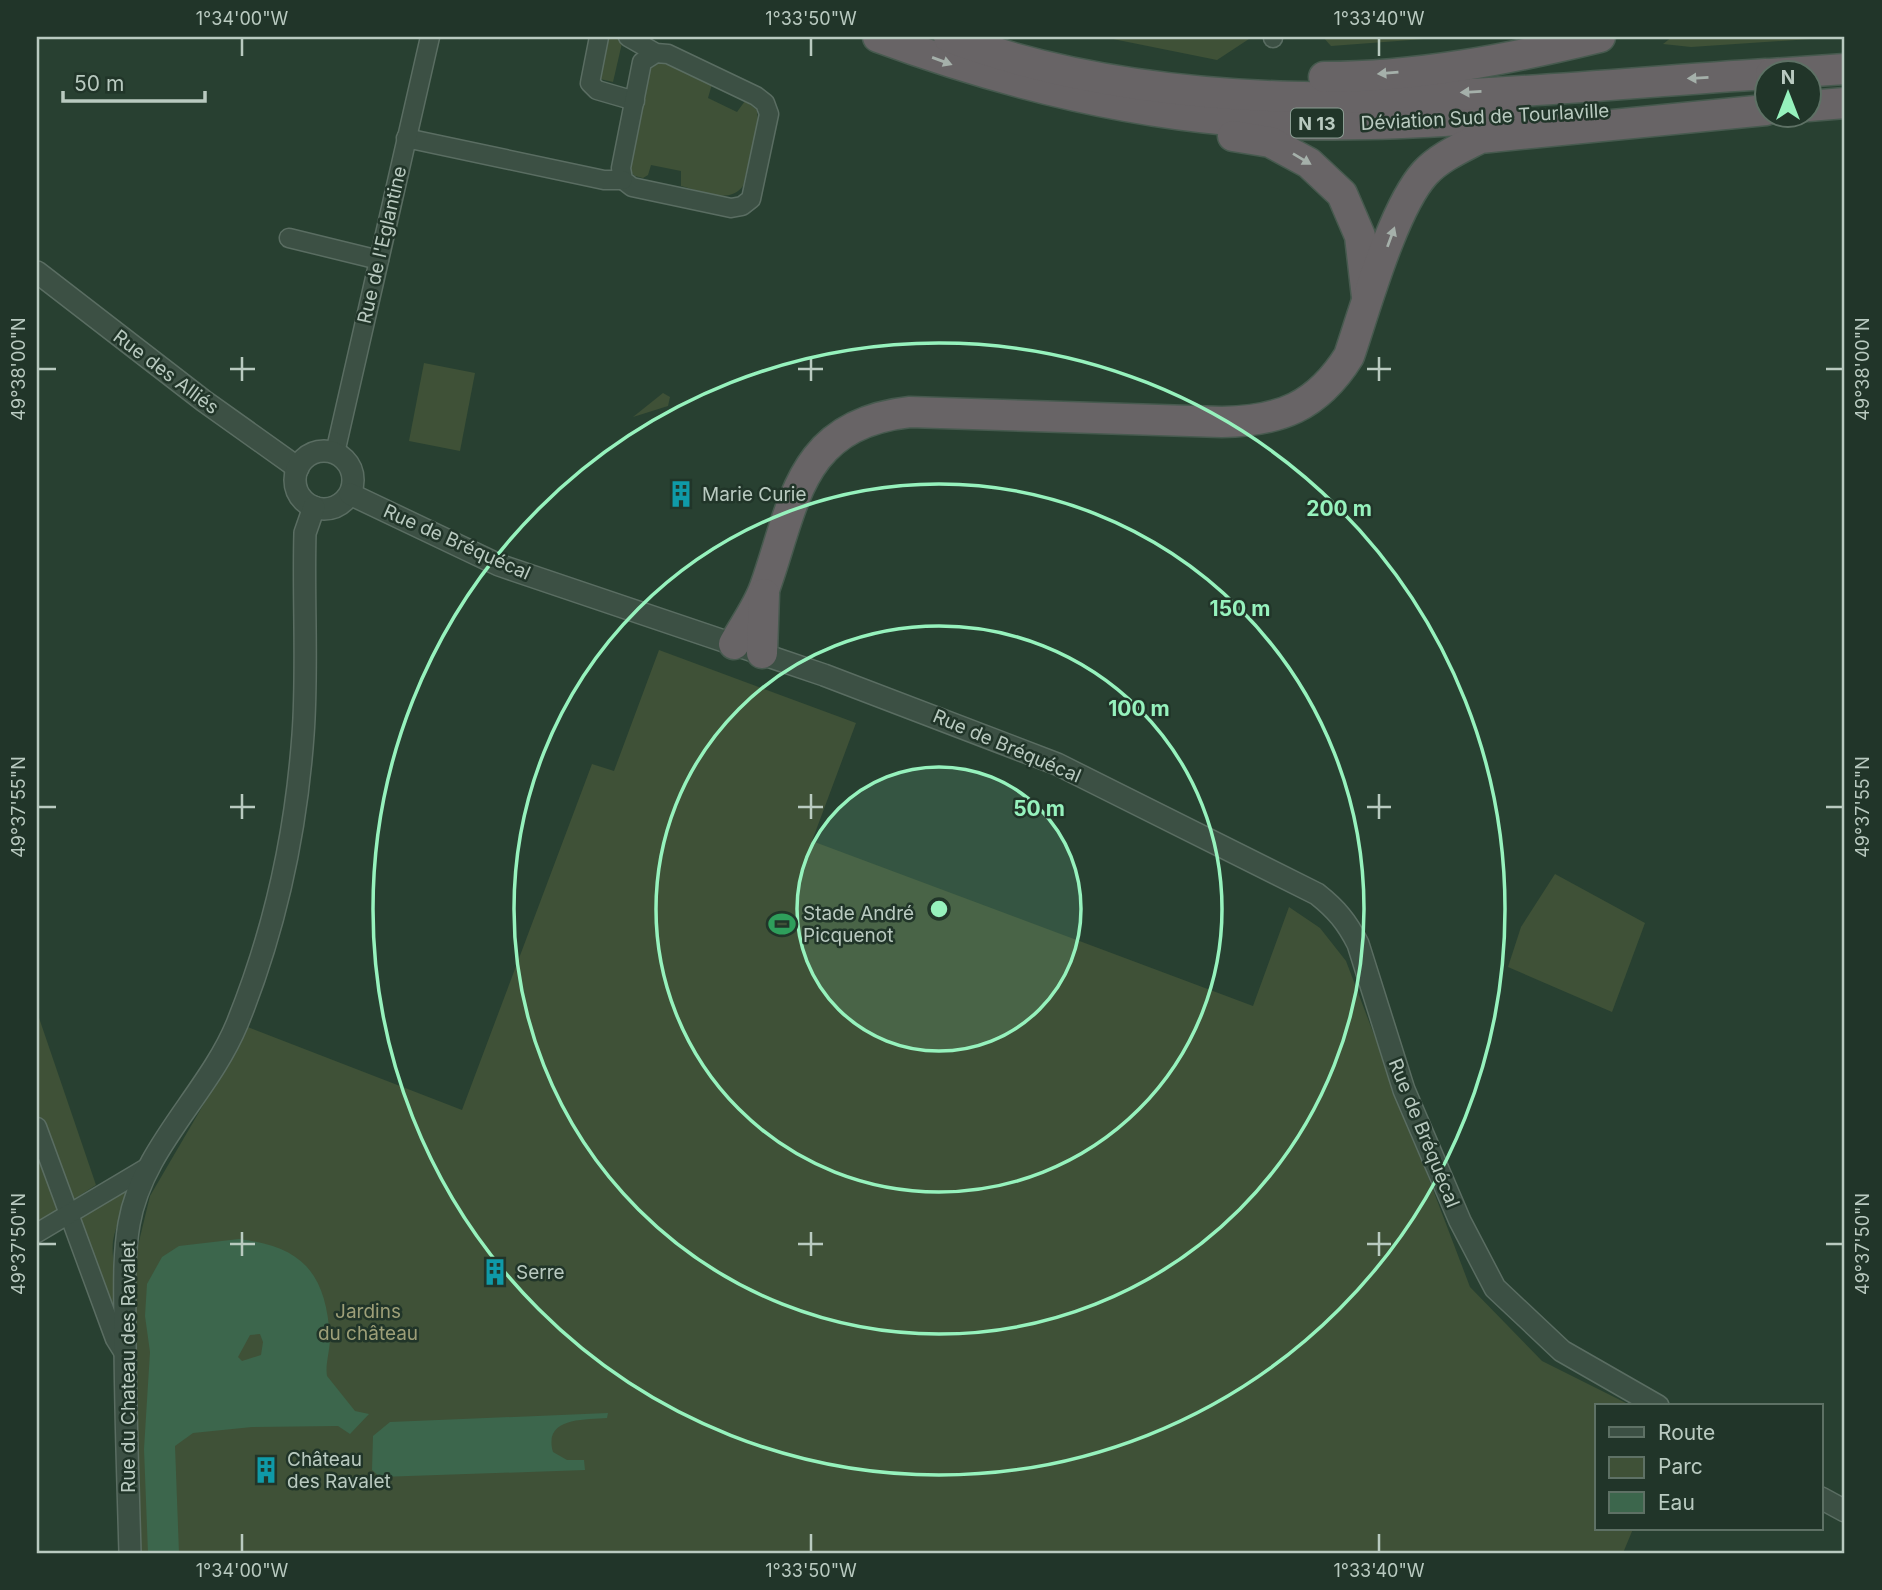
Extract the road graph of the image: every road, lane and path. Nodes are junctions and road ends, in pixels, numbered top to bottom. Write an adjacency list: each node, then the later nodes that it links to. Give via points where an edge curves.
1 (429, 37): 19 (street, Rue de l'Eglantine)
2 (599, 37): 14 (street, via 590,83 597,90)
3 (628, 37): 7 (street)
4 (878, 37): 17 (highway, Déviation Sud de Tourlaville / N 13, one-way to 17, via 980,73)
5 (949, 37): 8 (highway, Déviation Sud de Tourlaville / N 13)
6 (1600, 37): 8 (highway, one-way to 8, via 1518,57 1341,77 1196,75 1077,57)
7 (656, 53): 14 (street, via 642,62); 20 (street, via 668,54 765,103 769,114 751,199 731,208 632,187)
8 (1017, 57): 11 (highway, Déviation Sud de Tourlaville / N 13, one-way to 8, via 1406,96 1289,97 1137,84)
9 (1845, 69): 10 (highway, Déviation Sud de Tourlaville / N 13)
10 (1822, 71)
11 (1752, 75)
12 (1822, 100): 13 (highway)
13 (1845, 100): 16 (highway)
14 (635, 101): 20 (street, via 621,168)
15 (1752, 103): 17 (highway, Déviation Sud de Tourlaville / N 13, via 1335,123 1230,121)
16 (1822, 104)
17 (1118, 106): 24 (highway, one-way to 24, via 1214,133 1270,142 1309,163 1342,194 1360,236)
18 (1752, 111): 24 (highway, one-way to 18, via 1402,209 1424,173 1480,138)
19 (406, 138): 20 (street, via 604,180); 22 (street, Rue de l'Eglantine)
20 (623, 180)
21 (289, 238): 22 (street)
22 (379, 260): 25 (street, Rue de l'Eglantine)
23 (37, 272): 26 (street, Rue des Alliés)
24 (1368, 301): 29 (highway, via 1349,356 1337,375 1310,401 1270,418 1222,422 910,412 867,421 831,445 804,476 793,495)
25 (335, 453): 26 (street, via 309,455); 27 (street, via 352,470)
26 (298, 468): 28 (street, via 296,486)
27 (350, 494): 28 (street, via 338,505); 30 (street, Rue de Bréquécal, via 499,565)
28 (314, 507): 33 (street, Rue du Chateau des Ravalet, via 304,533 303,736 291,841 265,942 236,1026 204,1087)
29 (764, 590): 30 (highway); 31 (highway)
30 (734, 644): 31 (street, Rue de Bréquécal)
31 (762, 653): 37 (street, Rue de Bréquécal, via 1057,764 1317,894 1335,908 1357,944 1395,1067 1460,1221 1495,1288 1562,1351)
32 (37, 1127): 34 (street)
33 (148, 1167): 34 (street); 36 (street, Rue du Chateau des Ravalet, via 129,1222)
34 (68, 1217): 35 (street); 36 (street, via 114,1339)
35 (37, 1233)
36 (125, 1354): 40 (street, Rue du Chateau des Ravalet)
37 (1655, 1404)
38 (1822, 1499): 39 (street)
39 (1845, 1511)
40 (130, 1553)

